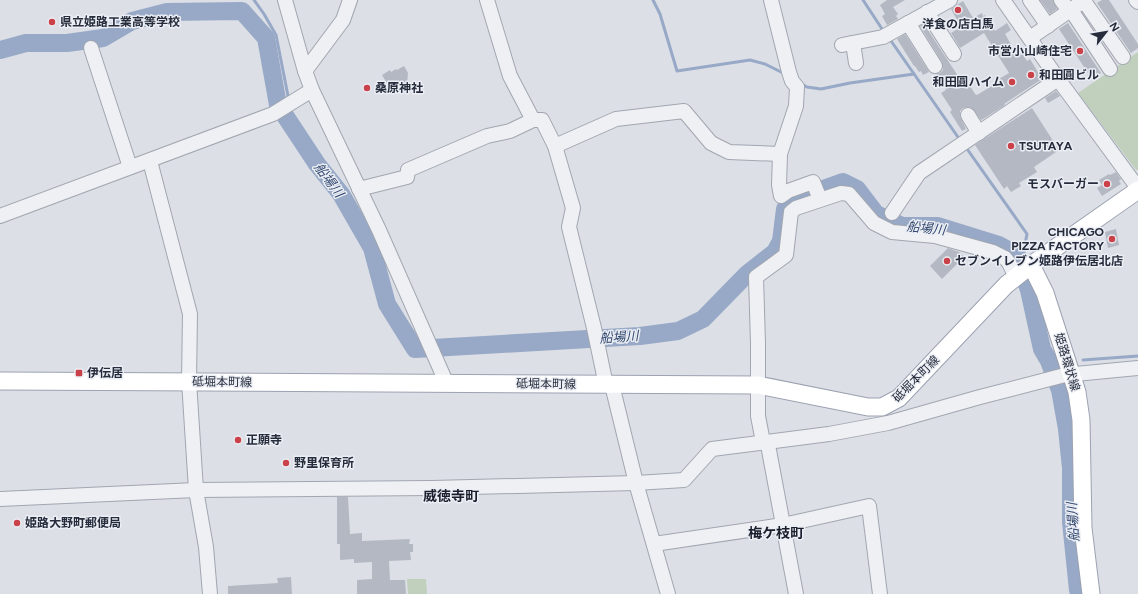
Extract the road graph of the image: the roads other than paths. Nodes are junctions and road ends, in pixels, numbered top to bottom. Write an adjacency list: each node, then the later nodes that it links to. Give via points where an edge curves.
1 (285, 0): 20 (street)
2 (350, 0): 20 (street, via 343,20)
3 (487, 0): 24 (street, via 510,76)
4 (771, 0): 27 (street, via 789,72 792,81 798,87 796,106)
5 (950, 0): 10 (street)
6 (1004, 0): 13 (street)
7 (1030, 0): 12 (street)
8 (1085, 0): 9 (street); 16 (street)
9 (1067, 7): 12 (street); 19 (street)
10 (927, 12): 11 (street); 15 (street)
11 (908, 23): 17 (street, via 887,35 847,44); 18 (street)
12 (1048, 26): 13 (street)
13 (1030, 38): 21 (street)
14 (91, 48): 29 (street)
15 (954, 54)
16 (1123, 58)
17 (856, 63)
18 (936, 66)
19 (1110, 69)
20 (305, 71): 22 (street)
21 (1058, 79): 25 (street); 31 (street)
22 (312, 90): 28 (street, via 273,114); 30 (street)
23 (968, 115): 25 (street)
24 (533, 120): 26 (street, via 542,120); 30 (street, via 510,131 487,136 408,170 407,178)
25 (979, 133): 33 (street, via 919,173)
26 (555, 146): 27 (street, via 616,119 684,111 711,143 729,152); 41 (street, via 573,208 569,227)
27 (780, 154): 32 (street, via 781,196 813,182)
28 (150, 161): 29 (street); 39 (street, via 190,314)
29 (130, 167): 34 (street)
30 (359, 189): 40 (street)
31 (1138, 189): 35 (main road)
32 (820, 199): 35 (street, via 841,193 849,194 874,223 892,232 935,236 993,252); 42 (street, via 791,212 786,256 756,277)
33 (892, 213)
34 (0, 216)
35 (1024, 271): 37 (main road, 姫路環状線, via 1045,293); 43 (main road, 砥堀本町線, via 1006,285 899,398)
36 (1138, 368): 37 (street)
37 (1068, 375): 44 (street); 55 (main road, 姫路環状線, via 1077,392 1081,420 1084,528)
38 (0, 381): 39 (main road, 砥堀本町線)
39 (189, 381): 40 (main road, 砥堀本町線, via 411,384); 47 (street)
40 (446, 382): 41 (main road, 砥堀本町線)
41 (609, 385): 42 (main road, 砥堀本町線); 46 (street)
42 (758, 385): 43 (main road, 砥堀本町線, via 868,407); 45 (street, via 758,416)
43 (887, 406): 44 (street)
44 (888, 423): 45 (street, via 829,434)
45 (763, 442): 46 (street, via 712,449 684,480); 49 (street, via 768,445)
46 (636, 483): 47 (street); 50 (street)
47 (196, 490): 48 (street); 51 (street, via 206,547)
48 (0, 499)
49 (783, 525): 50 (street); 53 (street); 54 (street, via 869,506)
50 (654, 544): 52 (street)
51 (210, 594)
52 (668, 594)
53 (796, 594)
54 (880, 594)
55 (1091, 594)

